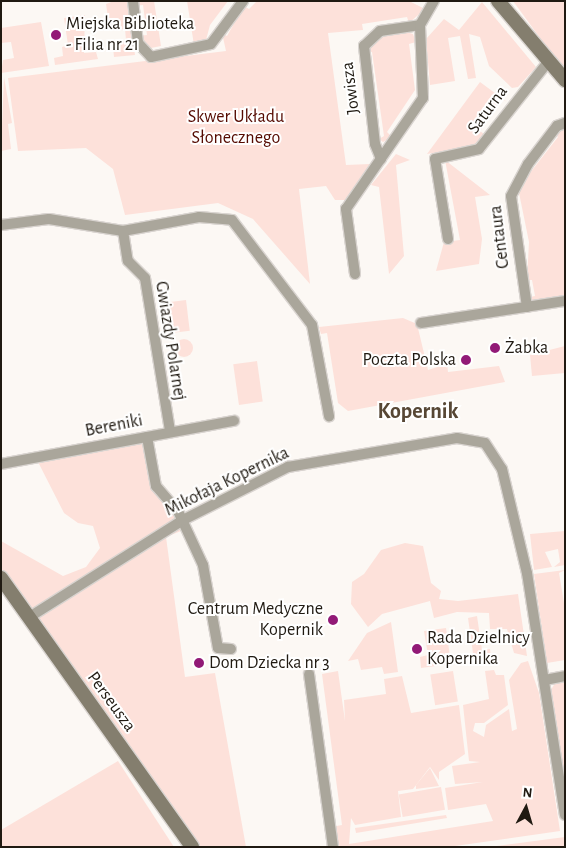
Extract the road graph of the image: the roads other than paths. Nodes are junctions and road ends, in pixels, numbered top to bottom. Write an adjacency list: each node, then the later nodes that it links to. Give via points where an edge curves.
1 (133, 1): 2 (street, via 138,43 151,57 211,44)
2 (243, 1)
3 (434, 1): 5 (street)
4 (498, 1): 6 (street)
5 (420, 25): 9 (street, via 423,98); 9 (street, Jowisza, via 380,30 364,46 375,144)
6 (548, 62): 7 (street); 12 (street, Saturna, via 479,149 436,160)
7 (565, 80)
8 (565, 123): 15 (street, Centaura, via 557,126 528,164 511,196)
9 (381, 159): 13 (street, via 346,210)
10 (1, 225): 11 (street, via 49,219)
11 (123, 231): 17 (street, via 217,216 238,225 312,326); 19 (street, Gwiazdy Polarnej, via 128,261 145,278 159,382)
12 (448, 239)
13 (355, 274)
14 (565, 301): 15 (street)
15 (527, 307): 16 (street)
16 (421, 323)
17 (329, 416)
18 (234, 421): 19 (street, Bereniki)
19 (170, 431): 20 (street, Bereniki)
20 (147, 437): 21 (street, Bereniki); 22 (street, via 156,486)
21 (1, 464)
22 (183, 520): 24 (street, Mikołaja Kopernika); 25 (street, via 203,565 218,648); 28 (street, Mikołaja Kopernika, via 288,466 457,438 485,443 502,469 527,573)
23 (1, 578): 24 (street, Perseusza)
24 (28, 618): 30 (street, Perseusza)
25 (231, 649)
26 (309, 674): 31 (street)
27 (565, 676): 28 (street)
28 (545, 680): 29 (street, Mikołaja Kopernika)
29 (565, 815)
30 (192, 847)
31 (333, 847)

